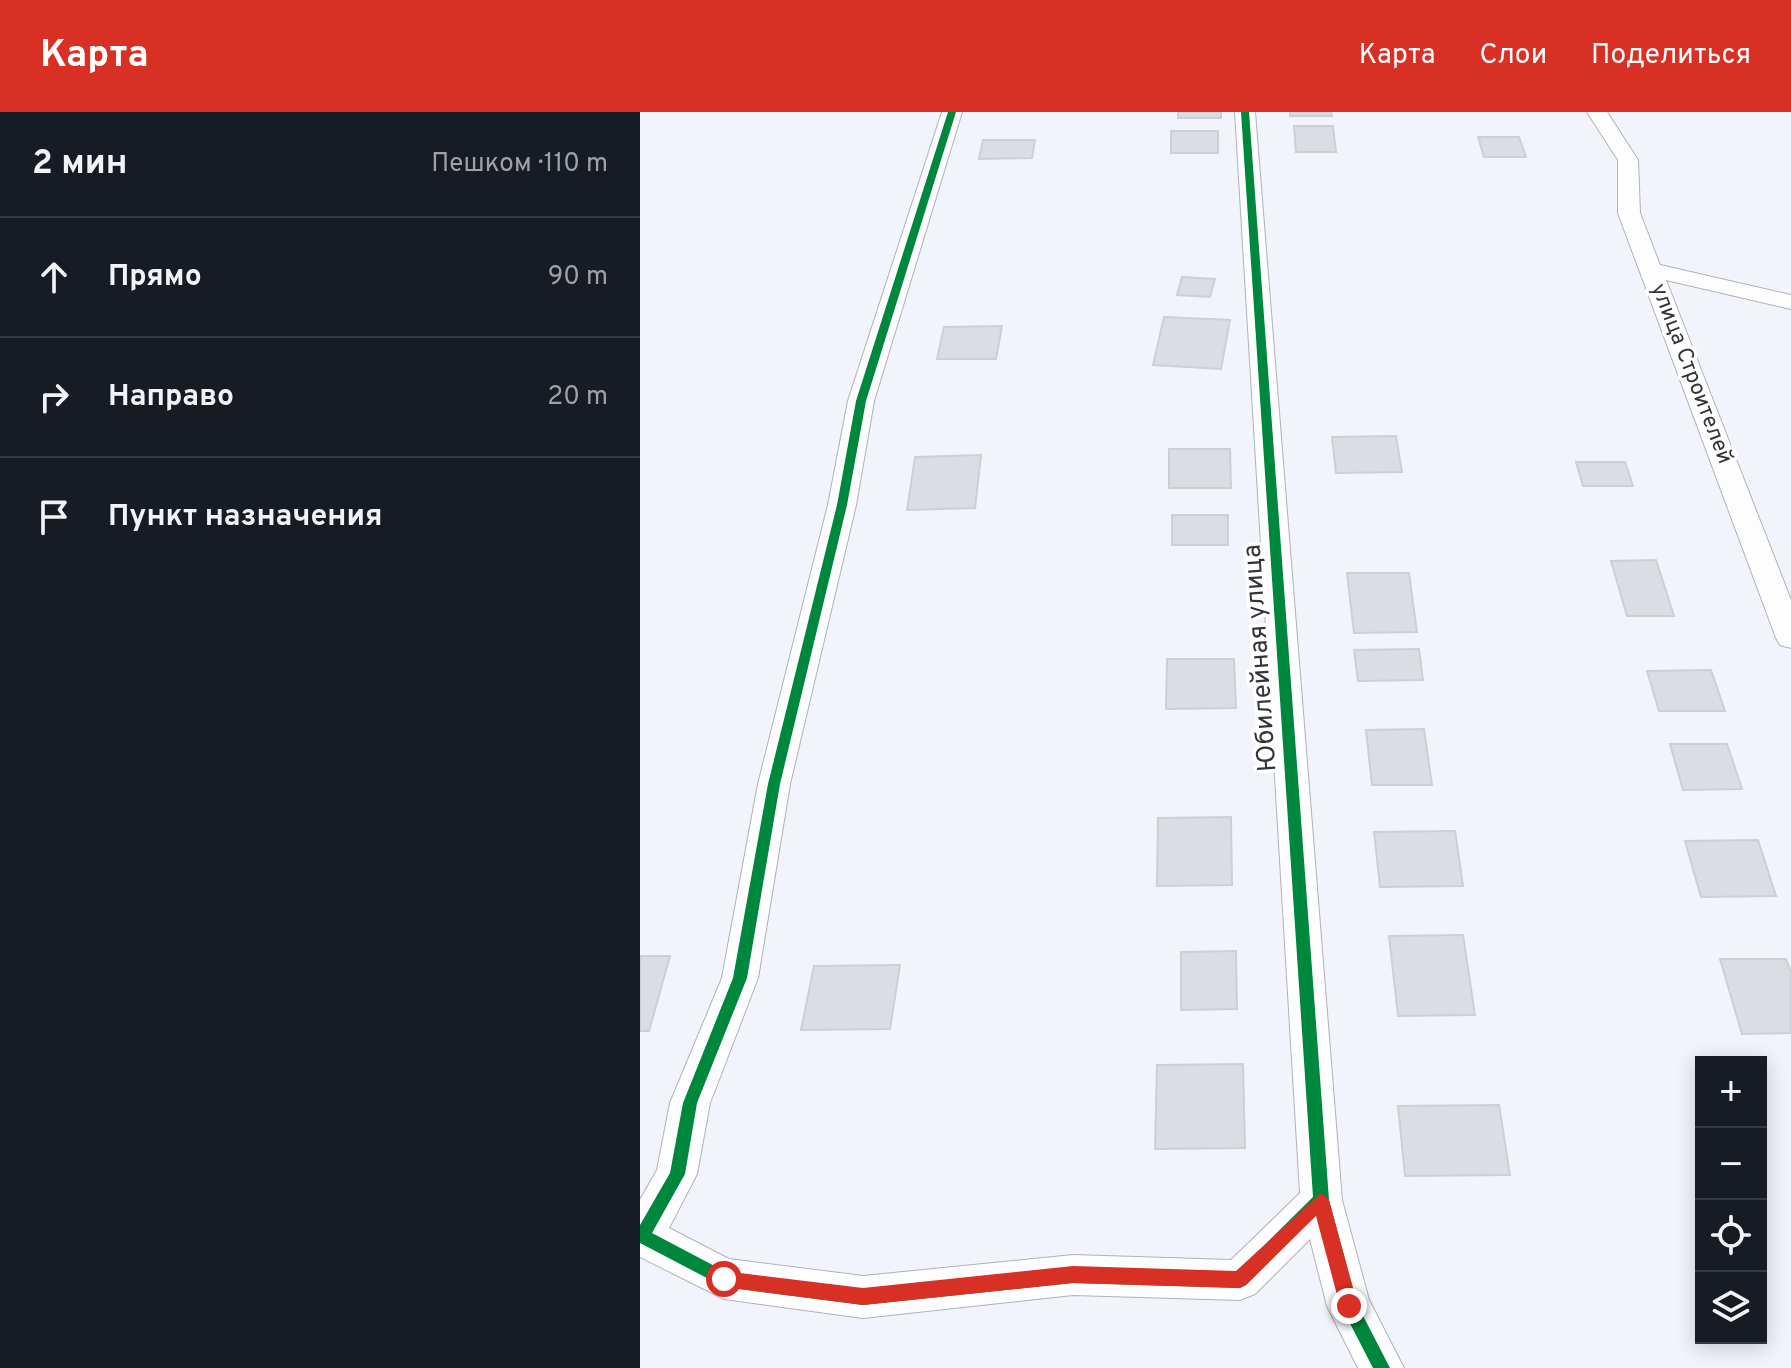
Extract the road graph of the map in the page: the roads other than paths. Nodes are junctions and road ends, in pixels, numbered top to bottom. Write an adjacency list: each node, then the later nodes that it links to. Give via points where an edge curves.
1 (952, 112): 7 (street, via 861,401 842,505 774,784 740,978 690,1103 677,1174 642,1236 724,1279 863,1297 1073,1275 1240,1280)
2 (1245, 112): 7 (street, Юбилейная улица)
3 (1597, 112): 4 (street, улица Строителей, via 1628,160 1629,213)
4 (1651, 270): 5 (street); 6 (street, улица Строителей)
5 (1791, 302)
6 (1791, 638)
7 (1321, 1200): 8 (street, Юбилейная улица, via 1349,1306)
8 (1382, 1368)

